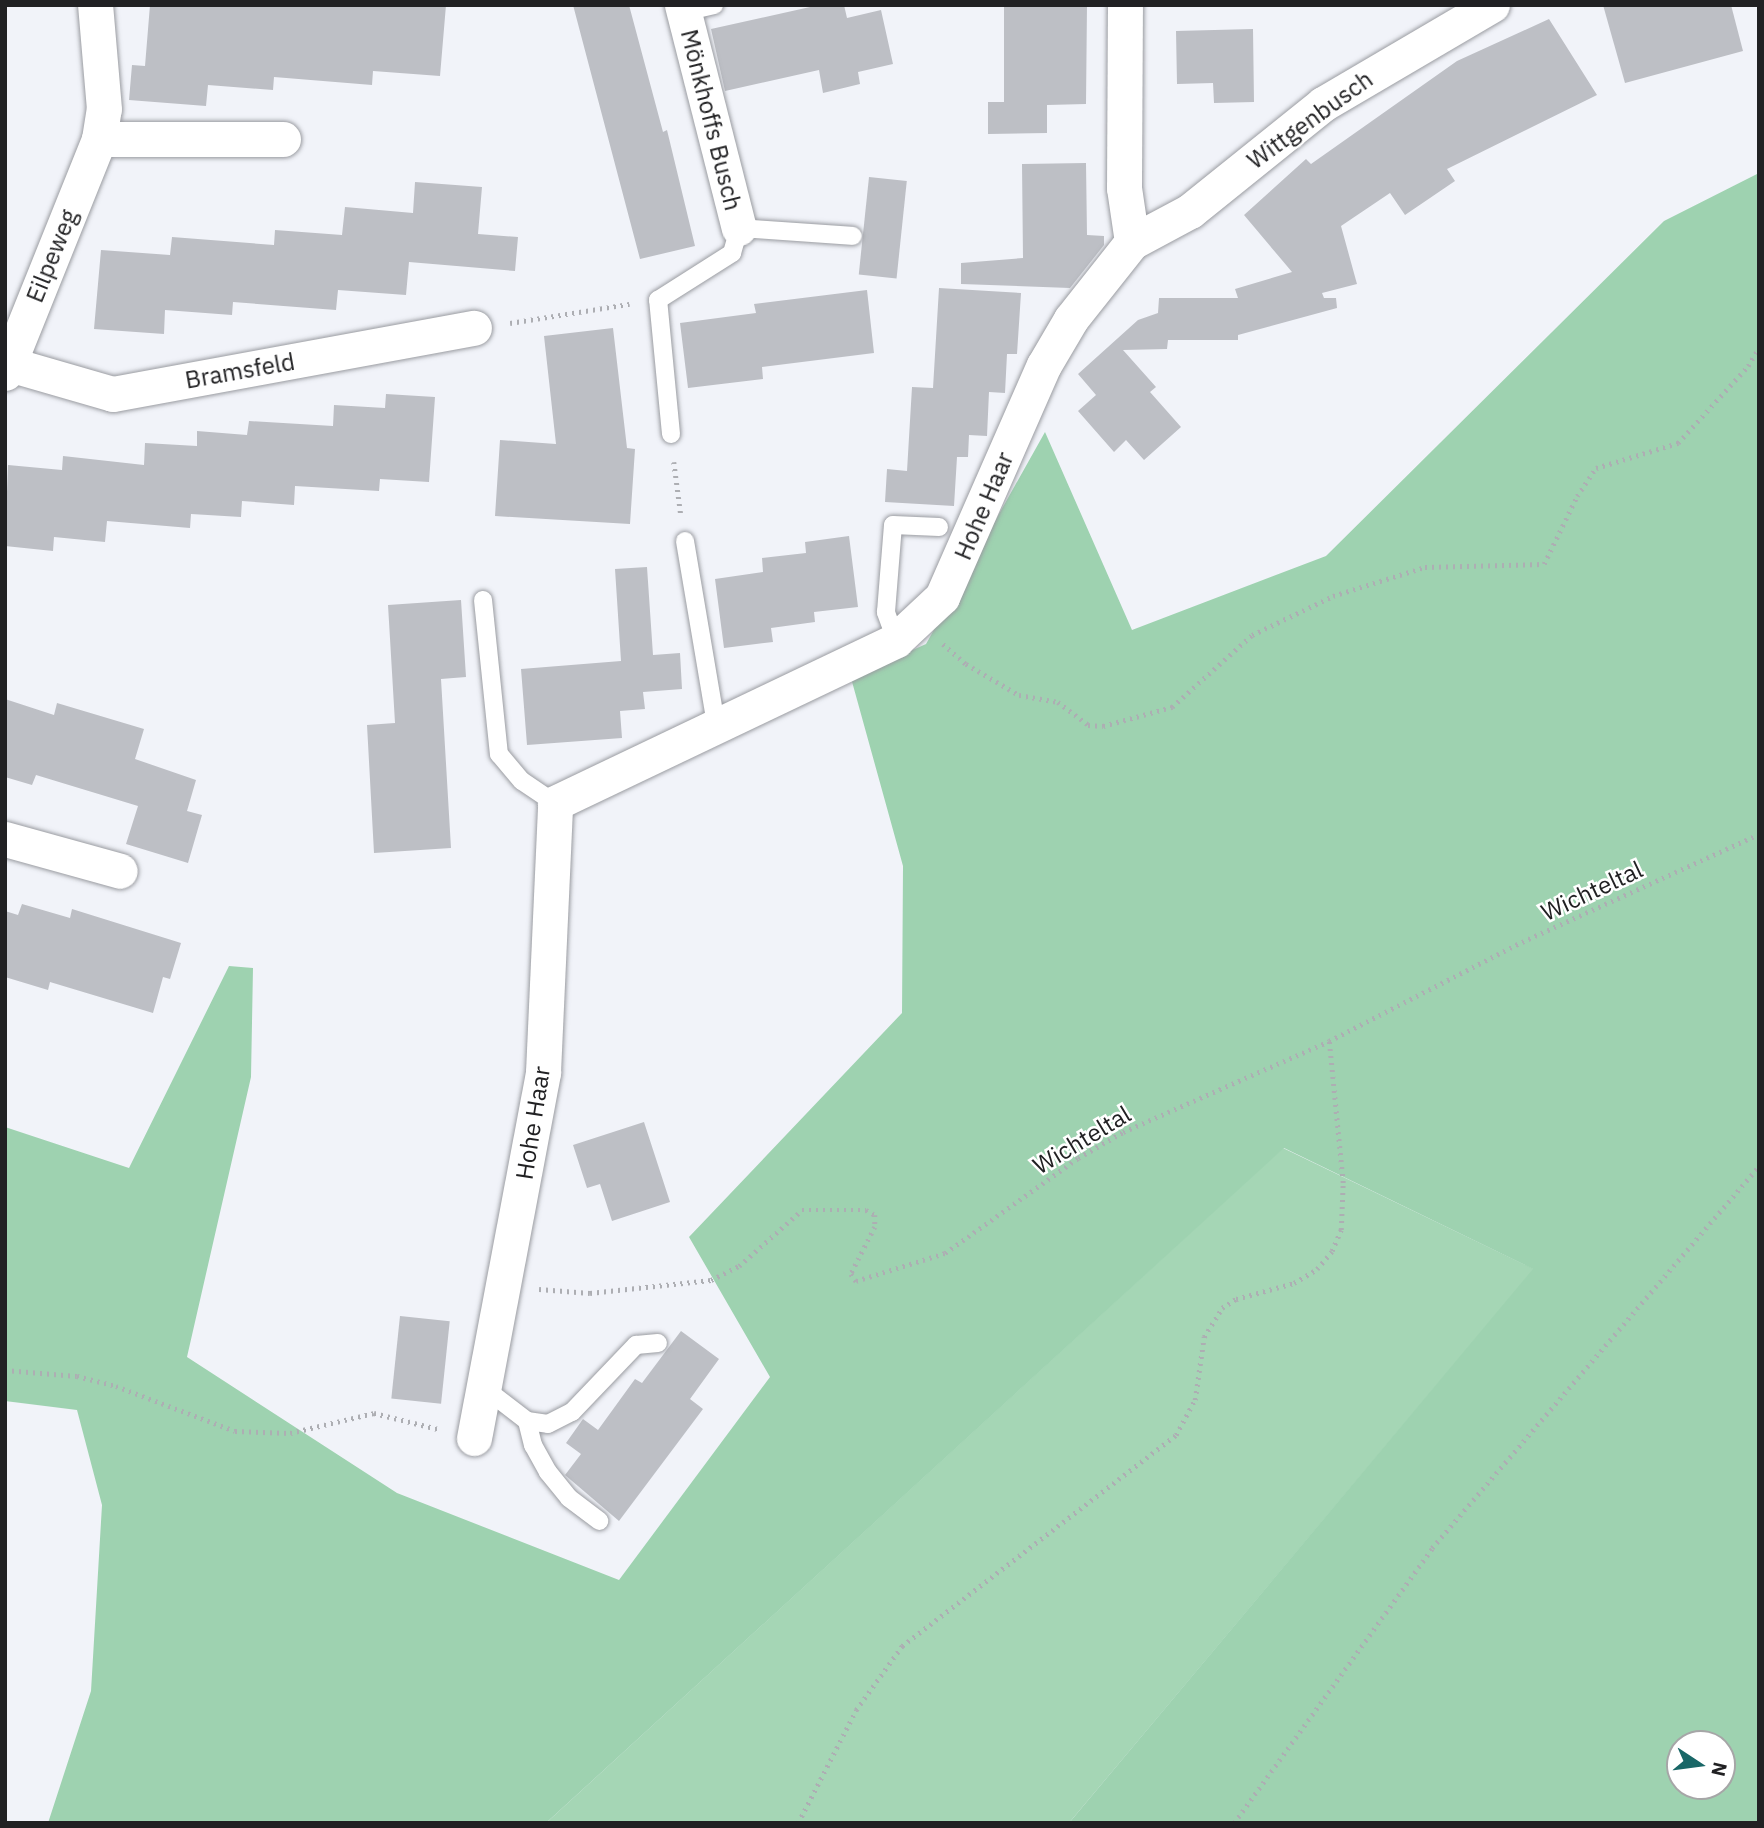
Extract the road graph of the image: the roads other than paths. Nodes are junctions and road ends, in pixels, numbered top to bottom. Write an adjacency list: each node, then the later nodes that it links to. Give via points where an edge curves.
1 (95, 5): 5 (street, Eilpeweg, via 104,109)
2 (1125, 5): 9 (street, via 1124,188)
3 (1492, 5): 9 (street, Wittgenbusch, via 1323,104 1190,211)
4 (693, 8): 7 (street, Mönkhoffs Busch)
5 (99, 139): 6 (street); 11 (street, Eilpeweg)
6 (284, 139)
7 (739, 228): 8 (lane, Mönkhoffs Busch); 12 (lane, Mönkhoffs Busch, via 732,253 658,300)
8 (853, 236)
9 (1132, 242): 16 (street, Hohe Haar, via 1071,319 1044,365 956,573 942,597)
10 (474, 328): 11 (street, Bramsfeld, via 113,394)
11 (7, 368)
12 (671, 434)
13 (939, 527): 16 (lane, via 893,525 886,612)
14 (685, 541): 17 (lane)
15 (484, 600): 18 (lane, via 499,754 522,781)
16 (907, 631): 17 (street, Hohe Haar)
17 (716, 725): 18 (street, Hohe Haar)
18 (555, 803): 22 (street, Hohe Haar, via 543,1072)
19 (5, 839): 20 (street)
20 (120, 871)
21 (658, 1343): 23 (lane, via 636,1345 572,1412 548,1424)
22 (483, 1387): 23 (lane); 24 (street, Hohe Haar)
23 (527, 1421): 25 (lane, via 548,1472 569,1498)
24 (474, 1438)
25 (599, 1521)

